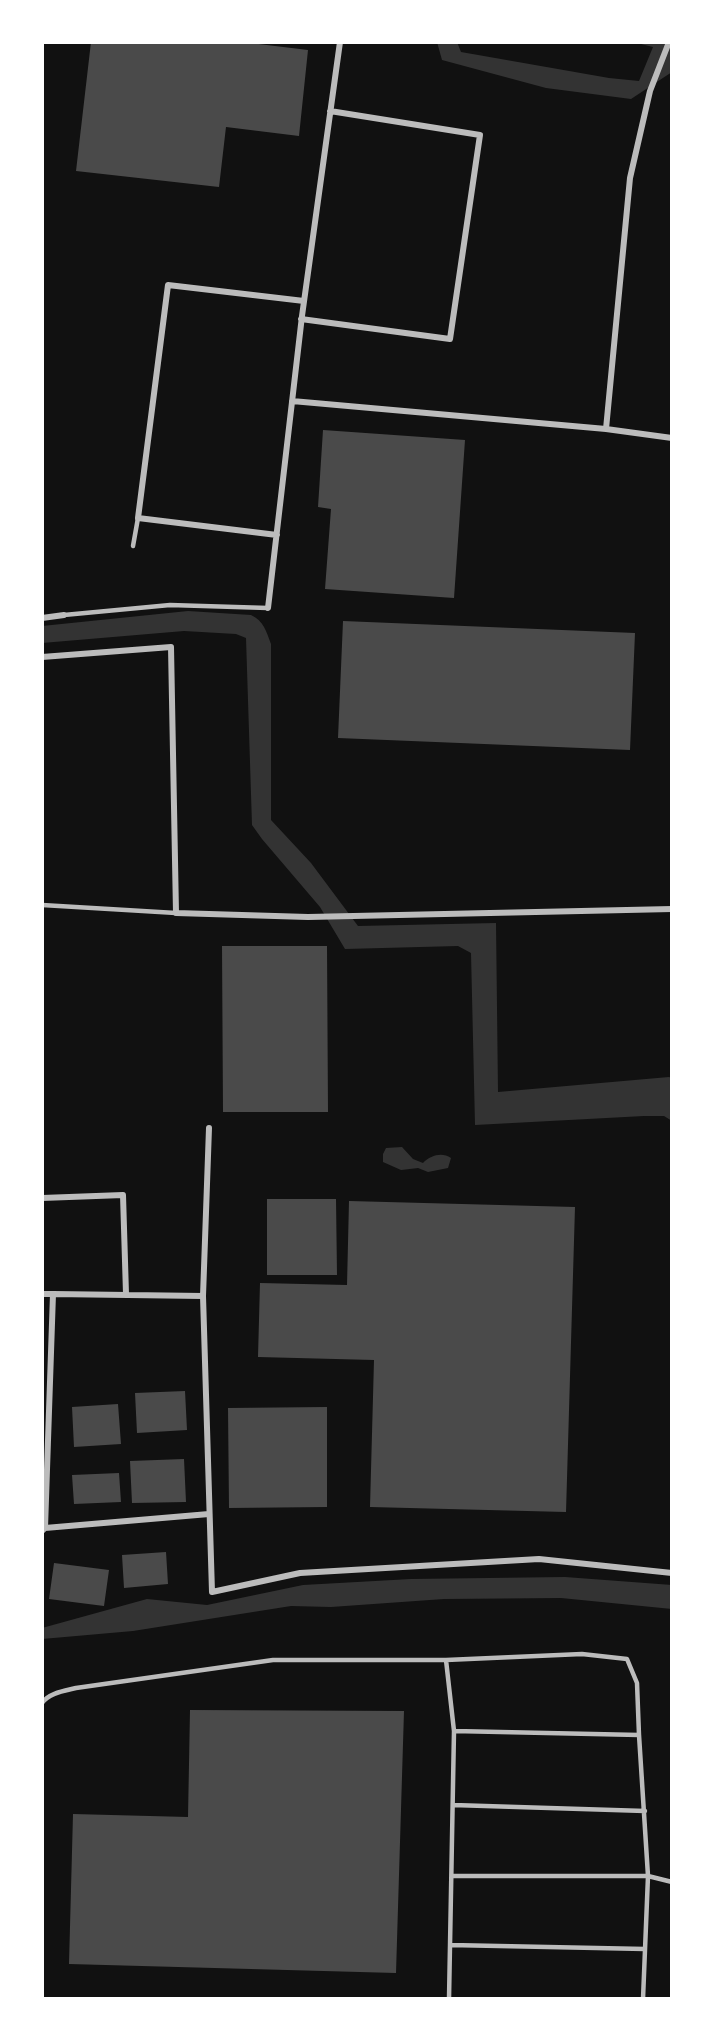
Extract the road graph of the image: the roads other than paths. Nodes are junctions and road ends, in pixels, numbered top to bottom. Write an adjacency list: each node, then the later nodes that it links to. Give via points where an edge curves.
1 (340, 42): 3 (street)
2 (669, 42): 7 (street, via 650,91 630,178)
3 (330, 111): 4 (street); 5 (street, via 480,135 450,339)
4 (304, 301): 5 (street); 9 (street, via 168,285)
5 (301, 319): 6 (street)
6 (292, 401): 7 (street); 10 (street)
7 (606, 429): 8 (street)
8 (672, 438)
9 (138, 518): 10 (street); 11 (lane)
10 (277, 535): 12 (street)
11 (133, 546)
12 (268, 608): 13 (lane, via 170,605)
13 (64, 615): 14 (street)
14 (42, 618)
15 (42, 657): 18 (street, via 171,647)
16 (42, 906): 18 (lane)
17 (672, 909): 18 (street, via 308,917)
18 (176, 913)
19 (209, 1128): 24 (street)
20 (42, 1198): 23 (street, via 123,1195)
21 (42, 1294): 22 (street)
22 (53, 1294): 23 (street); 26 (street)
23 (126, 1294): 24 (street)
24 (203, 1296): 25 (street)
25 (209, 1514): 26 (street); 27 (street, via 212,1592 300,1573 539,1559)
26 (43, 1530)
27 (672, 1573)
28 (446, 1660): 29 (lane, via 273,1660 76,1688 58,1692); 30 (lane); 31 (lane, via 582,1654 627,1659 637,1683)
29 (42, 1703)
30 (454, 1731): 31 (lane); 32 (lane)
31 (639, 1735): 33 (lane)
32 (453, 1805): 33 (lane); 34 (lane)
33 (645, 1811): 35 (lane)
34 (452, 1876): 35 (lane); 37 (lane)
35 (648, 1876): 36 (lane); 38 (lane)
36 (672, 1882)
37 (450, 1946): 38 (lane); 39 (lane)
38 (645, 1949): 40 (lane)
39 (449, 1999)
40 (643, 1999)

